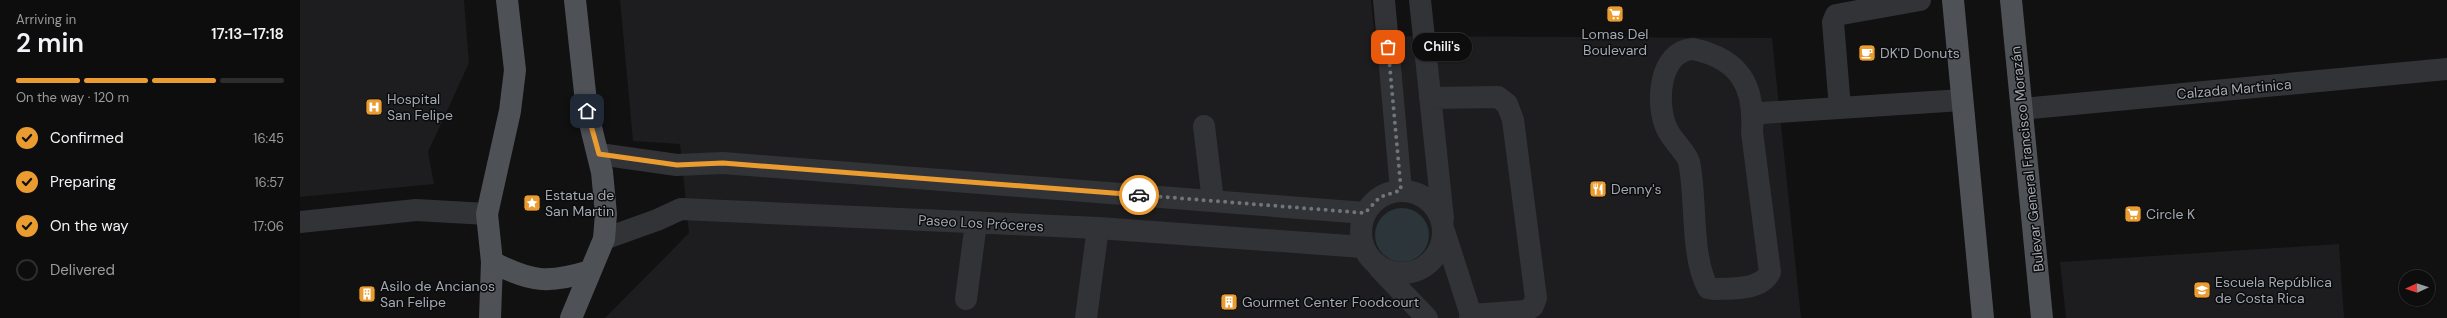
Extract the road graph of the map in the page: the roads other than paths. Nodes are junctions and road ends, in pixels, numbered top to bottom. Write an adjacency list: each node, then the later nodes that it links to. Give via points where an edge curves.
1 (507, 0): 19 (main road, via 515,70 510,111)
2 (575, 0): 15 (main road, via 587,111)
3 (1384, 0): 16 (street)
4 (1420, 0): 9 (street)
5 (1920, 0): 11 (street, via 1836,15 1834,22)
6 (1953, 0): 10 (main road)
7 (2011, 0): 12 (main road, Bulevar General Francisco Morazán)
8 (2447, 69): 12 (street, Calzada Martinica)
9 (1430, 98): 22 (street); 29 (street, via 1498,98 1507,104 1513,120 1536,298 1533,306 1526,311)
10 (1962, 100): 11 (street); 34 (main road)
11 (1840, 108): 13 (street, via 1762,113)
12 (2022, 109): 35 (main road, Bulevar General Francisco Morazán)
13 (1753, 118): 13 (street, via 1752,132 1770,272 1766,279 1757,285 1708,288 1704,281 1698,248 1689,160 1667,129 1664,118 1664,72 1672,59 1685,50 1693,49 1724,58 1735,67 1745,82)
14 (1204, 126): 17 (street)
15 (599, 154): 17 (street, via 677,165 723,163); 24 (main road, via 606,214)
16 (1401, 190): 18 (street, via 1380,197); 22 (street, via 1412,191 1432,203)
17 (1213, 201): 18 (street)
18 (1365, 213): 25 (street, via 1361,224)
19 (487, 214): 20 (street, via 416,210); 26 (main road)
20 (300, 222)
21 (976, 223): 23 (street, Paseo Los Próceres); 24 (street, Paseo Los Próceres, via 681,209); 28 (street)
22 (1443, 227): 25 (street, via 1442,245 1436,257 1413,273 1399,274 1385,270); 29 (street)
23 (1098, 228): 25 (street, Paseo Los Próceres); 32 (street)
24 (604, 239): 27 (main road)
25 (1369, 255): 33 (street)
26 (492, 262): 27 (main road, via 534,279 560,280); 30 (main road)
27 (590, 271): 31 (main road)
28 (966, 299)
29 (1470, 316)
30 (490, 318)
31 (571, 318)
32 (1086, 318)
33 (1427, 318)
34 (1983, 318)
35 (2042, 318)

